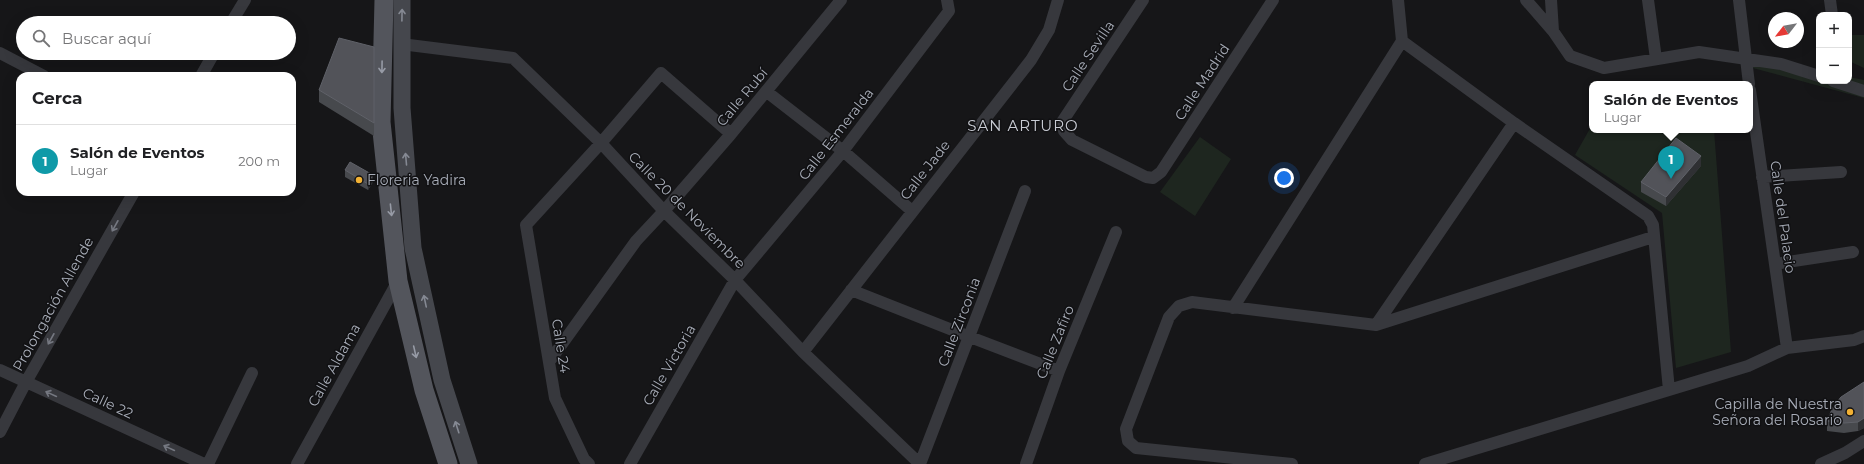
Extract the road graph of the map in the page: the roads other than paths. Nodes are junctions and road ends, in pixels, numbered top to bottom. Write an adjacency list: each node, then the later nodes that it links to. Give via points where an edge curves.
1 (244, 0): 16 (street)
2 (384, 0): 48 (main road, one-way to 48, via 381,122)
3 (402, 0): 19 (main road, one-way to 3)
4 (841, 0): 30 (street, Calle Rubí)
5 (947, 0): 35 (street, Calle Esmeralda, via 949,11)
6 (1058, 0): 42 (street, Calle Jade, via 1049,30 1031,60)
7 (1143, 0): 38 (street, Calle Sevilla, via 1062,122 1064,131 1072,140 1146,177)
8 (1272, 0): 38 (street, Calle Madrid, via 1161,172)
9 (1398, 0): 18 (street)
10 (1526, 0): 17 (street)
11 (1551, 0): 17 (street)
12 (1648, 0): 21 (street)
13 (1739, 0): 22 (street)
14 (1830, 0): 15 (street)
15 (1832, 12)
16 (235, 16)
17 (1553, 31): 21 (street, via 1570,56 1604,68)
18 (1402, 42): 32 (street); 50 (street)
19 (401, 44): 34 (street, Calle 20 de Noviembre, via 513,58); 68 (main road, one-way to 19, via 442,380 413,248 402,108)
20 (0, 53): 24 (street)
21 (1656, 59): 22 (street, via 1699,52)
22 (1746, 59): 26 (street, via 1781,64); 27 (street)
23 (210, 60): 25 (street)
24 (36, 72)
25 (202, 72)
26 (1816, 75)
27 (1749, 81)
28 (1843, 84): 29 (street)
29 (1864, 91)
30 (767, 92): 33 (street, Calle Rubí); 35 (street)
31 (1753, 112): 37 (street, Calle del Palacio)
32 (1514, 123): 44 (street, via 1648,216 1653,226); 51 (street)
33 (731, 134): 34 (street, via 661,73); 41 (street, Calle Rubí)
34 (601, 143): 41 (street, Calle 20 de Noviembre); 56 (street, Calle 24, via 526,225)
35 (843, 151): 42 (street); 47 (street, Calle Esmeralda)
36 (1841, 172): 37 (street)
37 (1762, 177): 46 (street, Calle del Palacio)
38 (1153, 178)
39 (1025, 191): 53 (street, Calle Zirconia)
40 (132, 196): 60 (street, Prolongación Allende, one-way to 60)
41 (664, 211): 47 (street, Calle 20 de Noviembre); 56 (street, Calle Rubí, via 636,241)
42 (912, 211): 49 (street, Calle Jade)
43 (1116, 232): 58 (street, Calle Zafiro)
44 (1654, 238): 51 (street); 61 (street)
45 (1853, 252): 46 (street)
46 (1775, 264): 54 (street, Calle del Palacio)
47 (735, 280): 55 (street, Calle 20 de Noviembre); 70 (street, Calle Victoria)
48 (398, 281): 66 (street, Calle Aldama); 67 (main road, one-way to 67, via 424,390)
49 (852, 290): 53 (street); 55 (street, Calle Jade)
50 (1233, 308): 51 (street); 73 (street, via 1192,302 1179,306 1169,317 1126,429 1128,441 1136,448)
51 (1376, 325)
52 (1864, 336): 54 (street, via 1854,340)
53 (970, 337): 58 (street); 71 (street, Calle Zirconia)
54 (1787, 348): 61 (street, via 1748,366)
55 (803, 352): 71 (street, Calle 20 de Noviembre)
56 (549, 362): 69 (street, Calle 24, via 555,398 584,459)
57 (0, 370): 60 (street, Calle 22)
58 (1059, 371): 72 (street, Calle Zafiro)
59 (252, 373): 65 (street)
60 (26, 382): 62 (street, Prolongación Allende); 64 (street, Calle 22, one-way to 60)
61 (1670, 390): 74 (street)
62 (0, 432)
63 (1864, 441): 75 (street)
64 (204, 464)
65 (208, 464)
66 (297, 464)
67 (448, 464)
68 (469, 464)
69 (589, 464)
70 (630, 464)
71 (920, 464)
72 (1026, 464)
73 (1292, 464)
74 (1425, 464)
75 (1821, 464)

